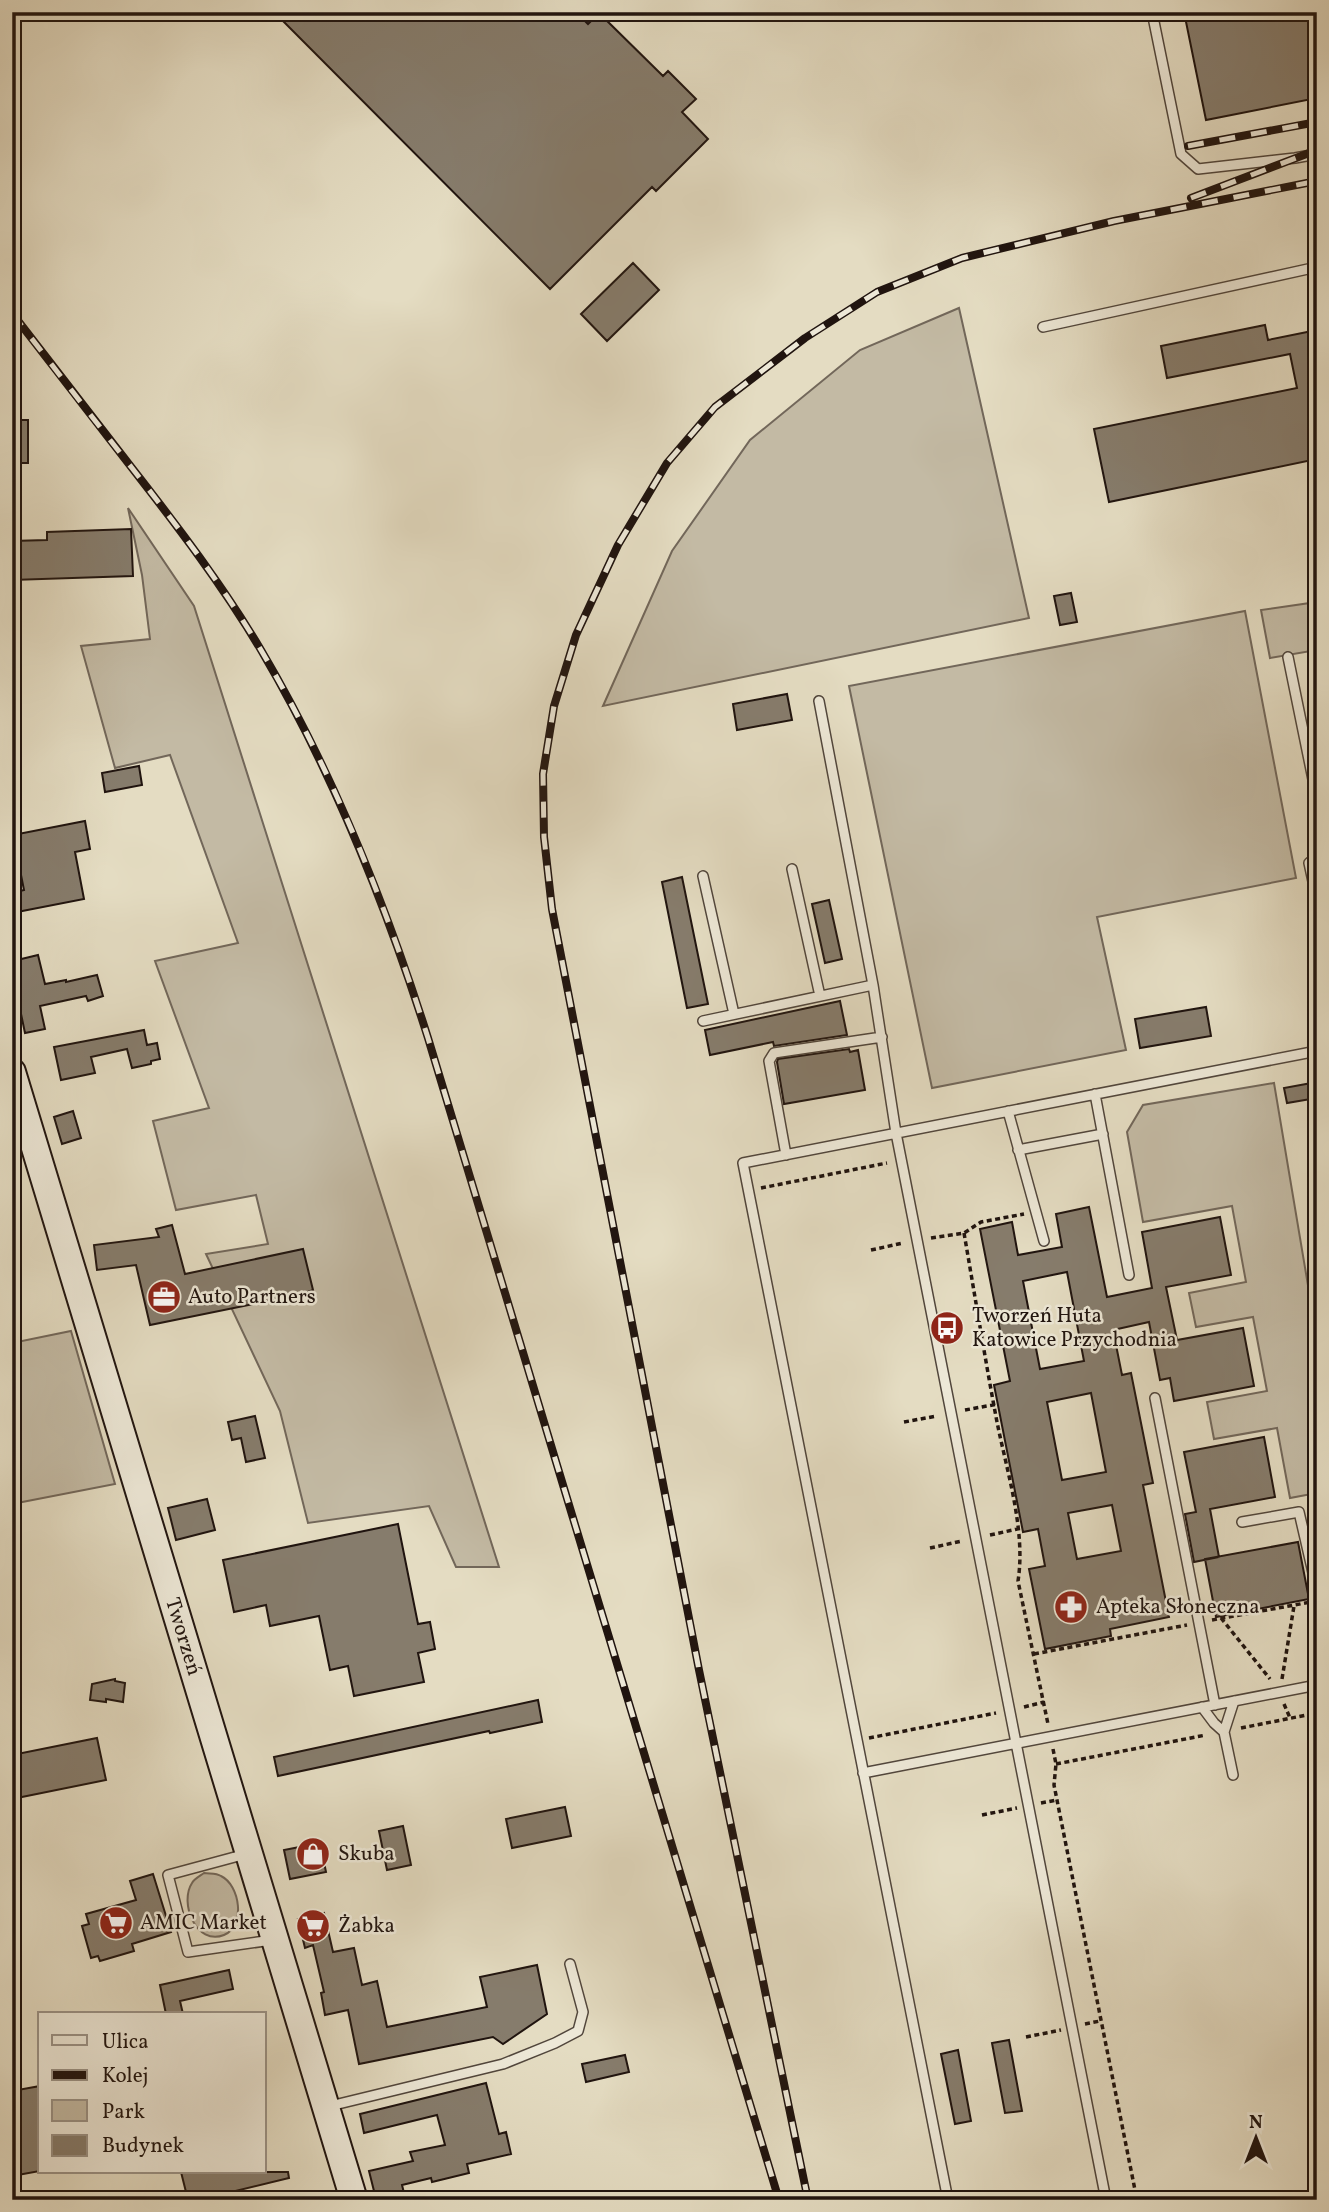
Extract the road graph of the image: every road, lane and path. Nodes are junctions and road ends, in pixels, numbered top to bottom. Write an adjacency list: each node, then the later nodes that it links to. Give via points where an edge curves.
1 (1152, 12): 2 (lane, via 1181,154 1198,169)
2 (1317, 154)
3 (1317, 267): 4 (lane)
4 (1043, 327)
5 (1288, 657): 7 (lane)
6 (819, 701): 12 (lane)
7 (1317, 799)
8 (1317, 856): 11 (lane, via 1309,863)
9 (792, 869): 13 (lane)
10 (703, 876): 14 (lane)
11 (1317, 888)
12 (873, 985): 13 (lane); 16 (lane)
13 (820, 996): 14 (lane)
14 (734, 1014): 15 (lane)
15 (703, 1021)
16 (882, 1037): 21 (lane); 24 (lane, via 774,1054 769,1061)
17 (1317, 1051): 19 (lane)
18 (12, 1072): 60 (street, Tworzeń)
19 (1095, 1094): 20 (lane); 22 (lane)
20 (1008, 1111): 21 (lane); 23 (lane)
21 (897, 1133): 24 (lane); 25 (lane)
22 (1102, 1134): 23 (lane); 32 (lane)
23 (1018, 1150): 27 (lane)
24 (786, 1155): 26 (lane, via 743,1163)
25 (902, 1160): 26 (path); 29 (lane)
26 (748, 1190): 55 (lane)
27 (1035, 1212): 28 (path, via 981,1222); 30 (lane)
28 (964, 1233): 29 (path); 43 (path, via 1018,1530 1018,1581)
29 (918, 1240): 31 (path); 50 (lane)
30 (1044, 1241)
31 (871, 1250)
32 (1129, 1275)
33 (1317, 1299): 34 (path)
34 (1317, 1319)
35 (1155, 1398): 41 (lane)
36 (1242, 1522): 37 (lane, via 1299,1512)
37 (1317, 1590)
38 (1317, 1601): 39 (path)
39 (1294, 1605): 40 (path); 45 (path)
40 (1221, 1618): 41 (path); 45 (path)
41 (1199, 1623): 43 (path); 48 (lane)
42 (1317, 1651): 44 (lane)
43 (1034, 1654): 47 (path)
44 (1316, 1685): 45 (lane)
45 (1280, 1692): 46 (lane); 52 (path)
46 (1234, 1701): 48 (lane); 53 (lane)
47 (1044, 1702): 50 (path); 54 (path)
48 (1215, 1705): 49 (lane)
49 (1202, 1707): 53 (lane); 54 (lane)
50 (1011, 1710): 55 (path); 56 (lane)
51 (1317, 1713): 52 (path)
52 (1290, 1718): 53 (path)
53 (1224, 1732): 57 (path); 59 (lane)
54 (1051, 1738): 56 (lane); 57 (path)
55 (857, 1741): 58 (lane)
56 (1017, 1742): 58 (lane); 66 (lane)
57 (1056, 1764): 67 (path, via 1054,1785)
58 (863, 1773): 65 (lane)
59 (1233, 1775)
60 (247, 1853): 61 (street, Tworzeń); 61 (lane, via 168,1875 188,1952)
61 (274, 1939): 63 (street, Tworzeń)
62 (570, 1964): 63 (lane, via 583,2012 578,2031 503,2064)
63 (325, 2107): 64 (street, Tworzeń)
64 (354, 2200)
65 (948, 2200)
66 (1106, 2200)
67 (1137, 2200)

